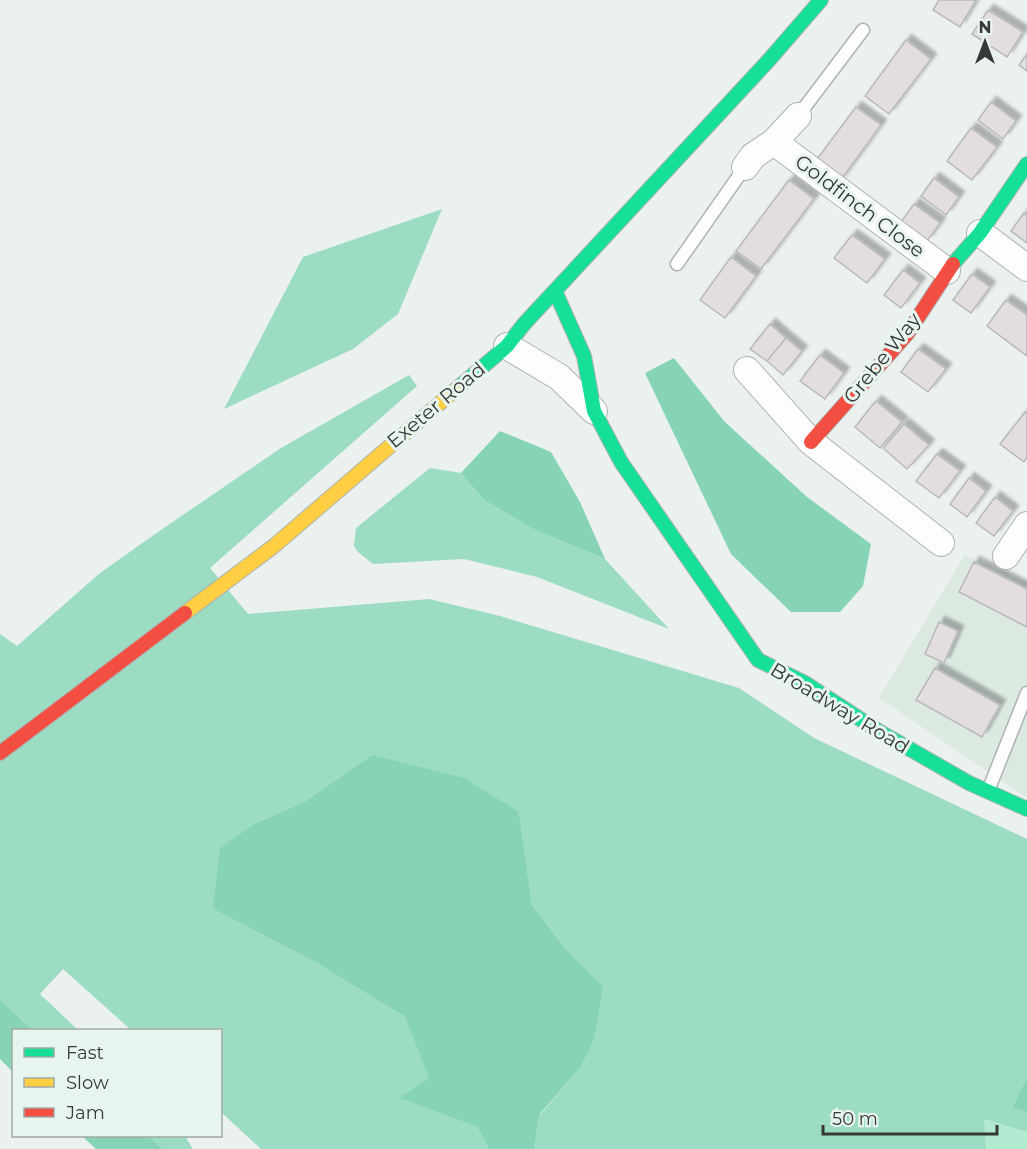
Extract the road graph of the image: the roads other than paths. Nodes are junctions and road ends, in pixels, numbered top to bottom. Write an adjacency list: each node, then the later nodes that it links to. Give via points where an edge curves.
1 (820, 0): 11 (street, Exeter Road)
2 (863, 30): 3 (lane)
3 (798, 116): 4 (street, Goldfinch Close)
4 (774, 142): 6 (street, Goldfinch Close, via 753,156); 10 (street, Goldfinch Close)
5 (1027, 164): 7 (street, Grebe Way)
6 (745, 167): 8 (lane)
7 (980, 233): 9 (street); 10 (street, Grebe Way)
8 (677, 264)
9 (1027, 268)
10 (946, 271): 15 (street, Grebe Way, via 908,334)
11 (555, 291): 12 (street, Exeter Road); 14 (street, Broadway Road, via 584,356)
12 (507, 346): 14 (street, Broadway Road, via 560,377); 20 (street, Exeter Road, via 274,546)
13 (747, 370): 15 (street)
14 (594, 411): 21 (street, Broadway Road, via 621,462 758,660)
15 (811, 442): 17 (street)
16 (1027, 525): 18 (street)
17 (941, 543)
18 (1006, 556)
19 (1027, 693): 21 (lane)
20 (0, 753)
21 (987, 792): 22 (street, Broadway Road)
22 (1027, 809)

